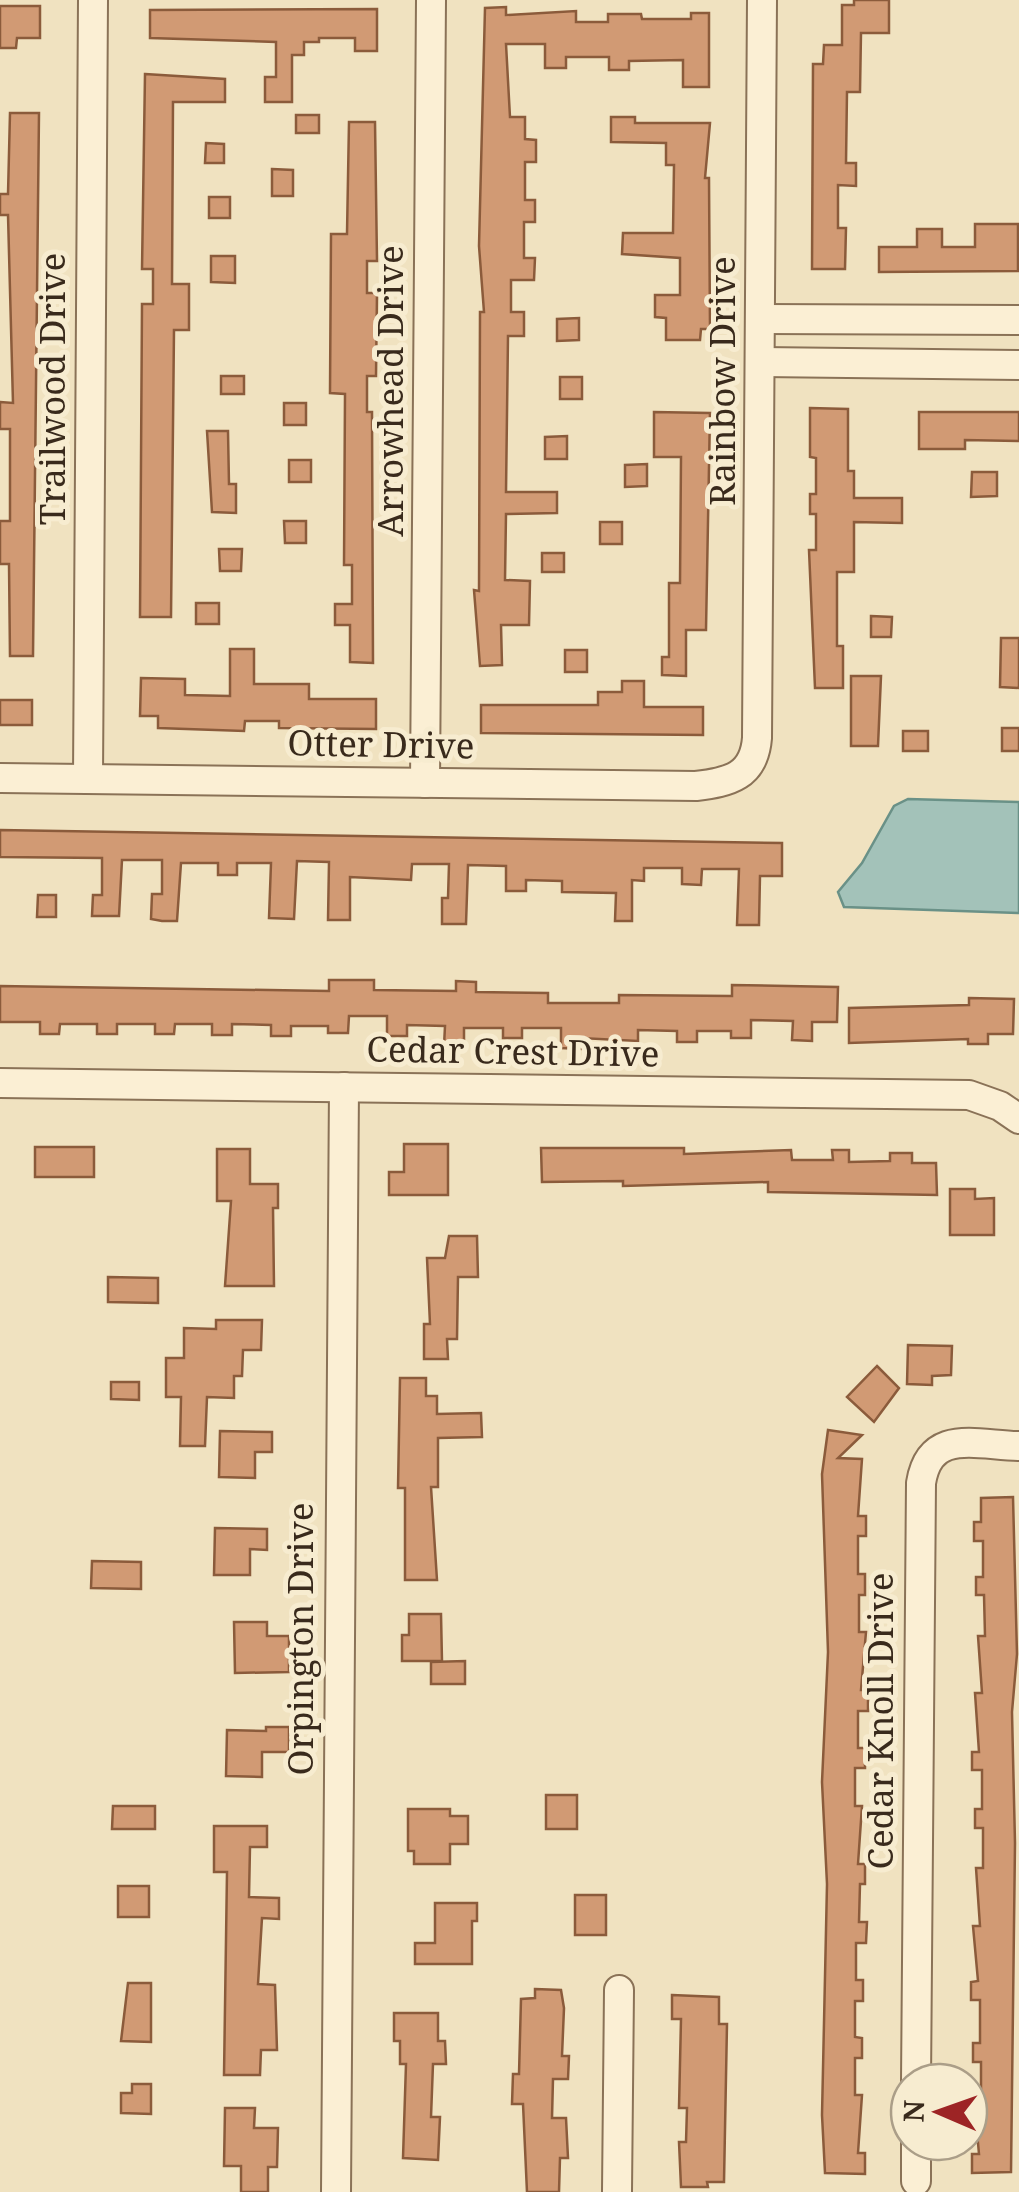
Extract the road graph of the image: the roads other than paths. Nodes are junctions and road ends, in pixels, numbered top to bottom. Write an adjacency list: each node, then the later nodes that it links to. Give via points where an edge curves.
1 (93, 0): 12 (street, Trailwood Drive)
2 (431, 0): 13 (street, Arrowhead Drive)
3 (762, 0): 4 (street, Rainbow Drive)
4 (762, 318): 5 (street); 7 (street, Rainbow Drive)
5 (986, 320): 6 (street); 8 (street)
6 (1019, 320)
7 (762, 362): 8 (street); 10 (street, Rainbow Drive)
8 (986, 364): 9 (street)
9 (1019, 364)
10 (752, 762): 13 (street, Otter Drive, via 728,782 696,786)
11 (0, 778): 12 (street, Otter Drive)
12 (88, 779): 13 (street, Otter Drive)
13 (425, 783)
14 (0, 1083): 15 (street, Cedar Crest Drive)
15 (344, 1087): 16 (street, Cedar Crest Drive, via 969,1095); 22 (street, Orpington Drive)
16 (1019, 1118)
17 (1019, 1446): 19 (street, Cedar Knoll Drive, via 937,1448 927,1457 921,1484)
18 (619, 1990): 23 (street)
19 (916, 2062)
20 (916, 2162): 21 (street)
21 (916, 2181)
22 (336, 2192)
23 (617, 2192)

